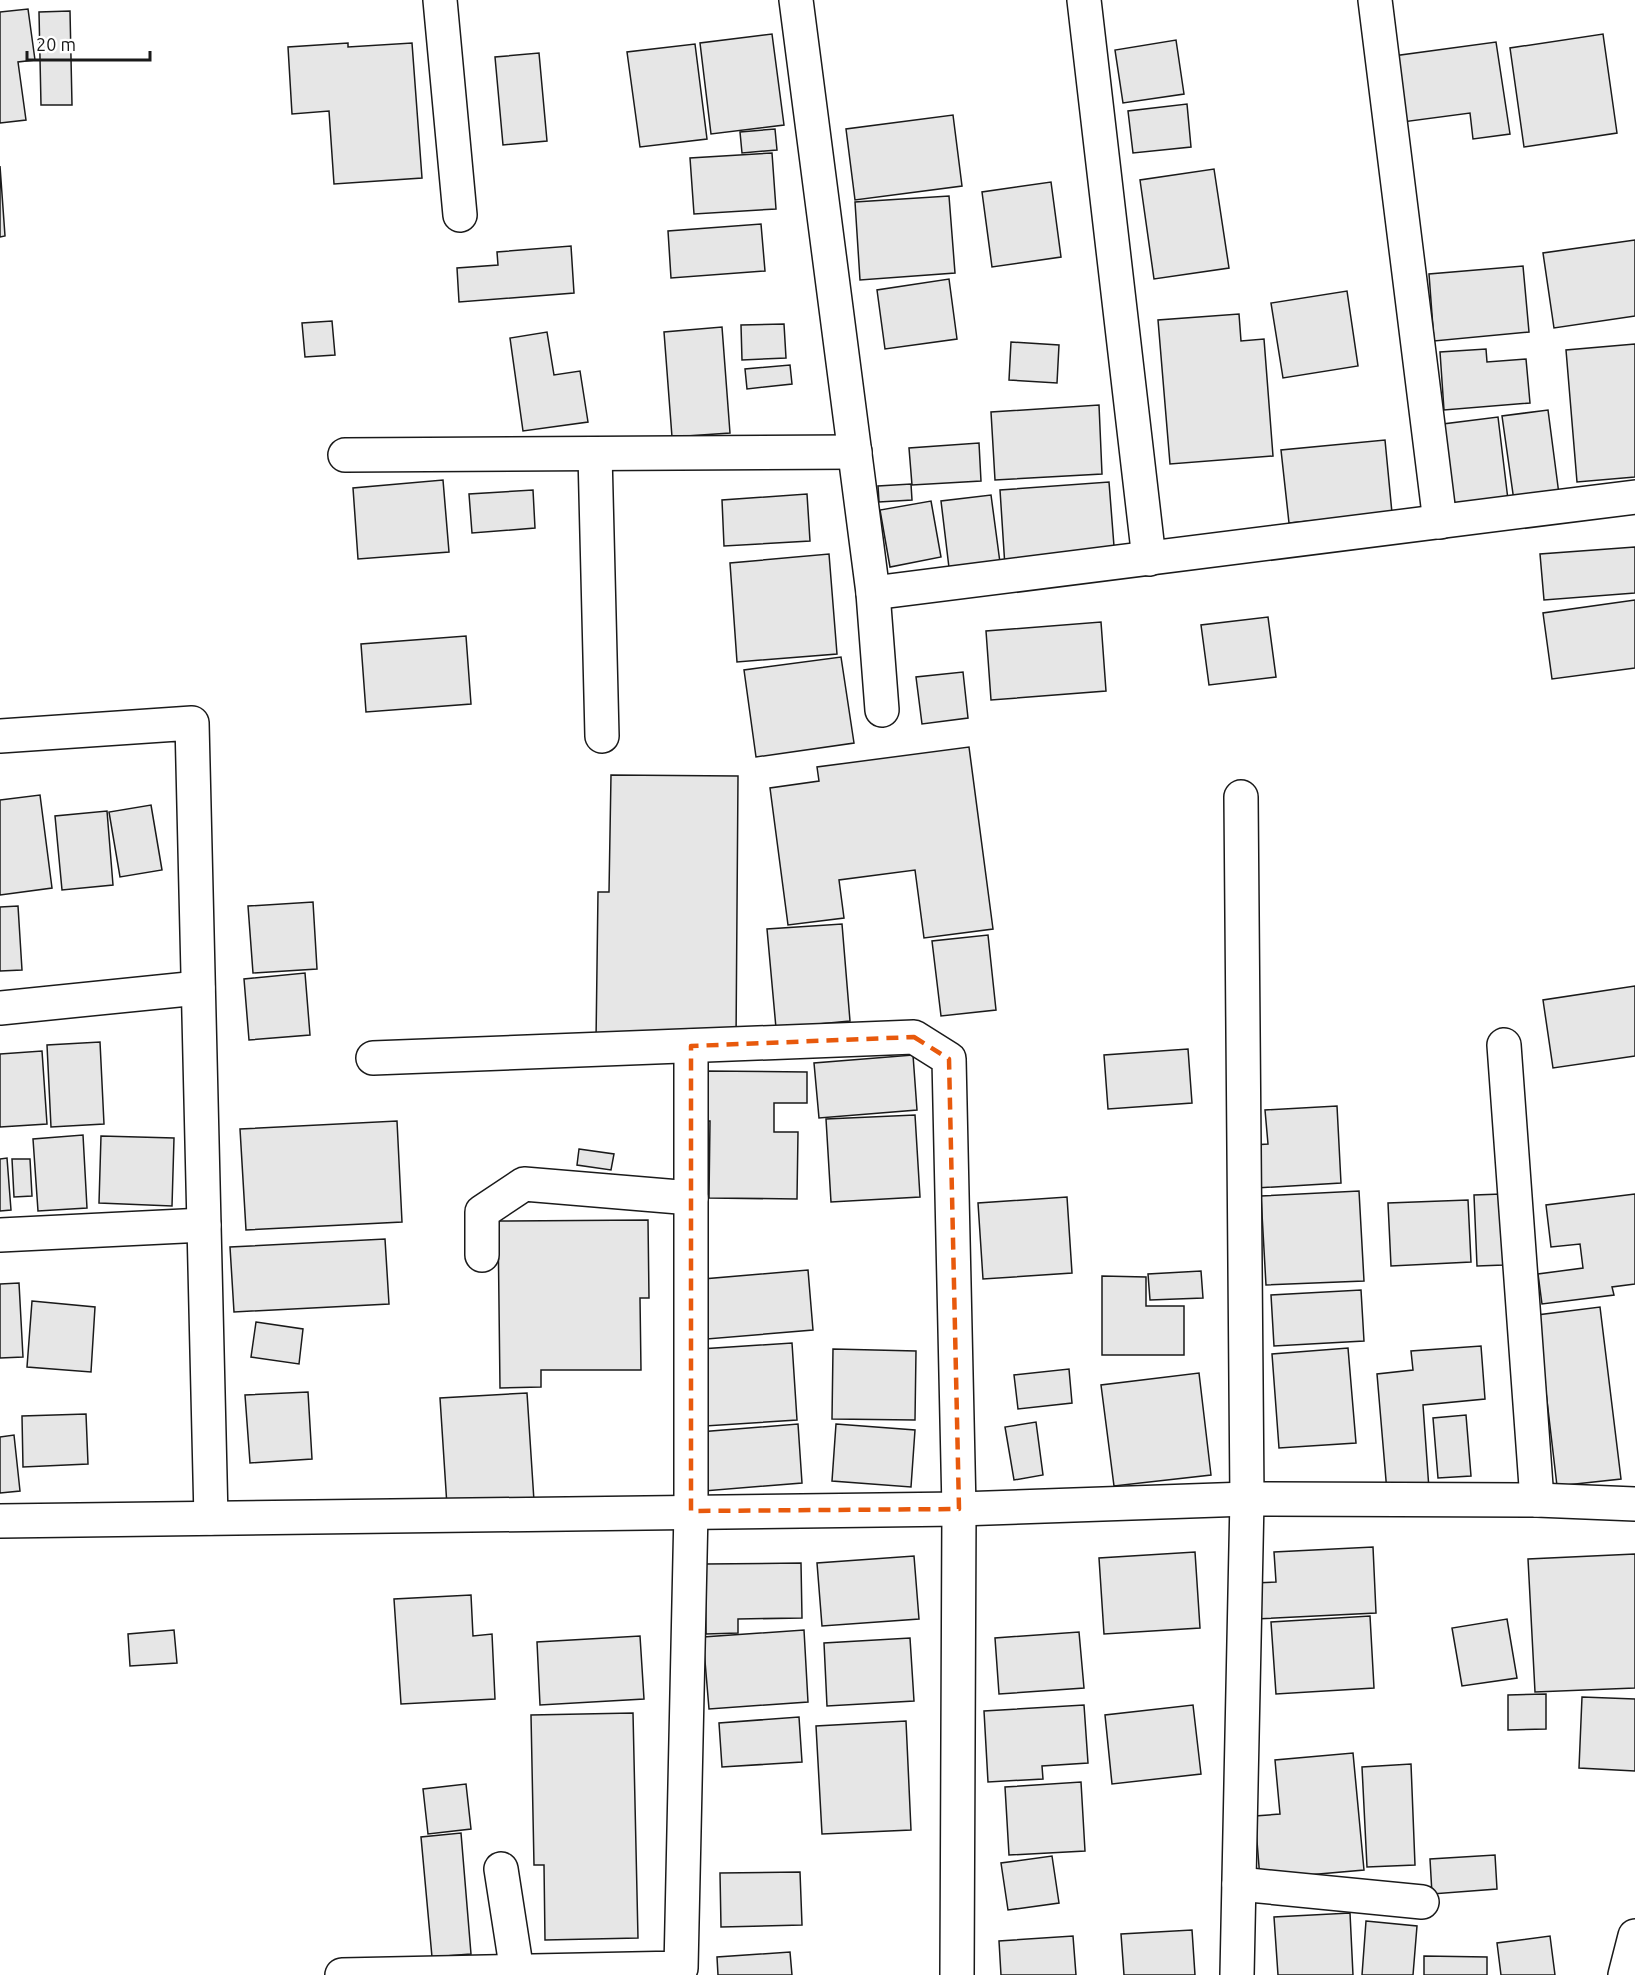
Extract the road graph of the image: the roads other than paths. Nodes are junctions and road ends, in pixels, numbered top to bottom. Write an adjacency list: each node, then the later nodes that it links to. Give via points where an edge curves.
1 (440, 0): 5 (street)
2 (796, 0): 6 (street)
3 (1084, 0): 11 (street)
4 (1375, 0): 10 (street)
5 (460, 215)
6 (855, 452): 7 (street); 12 (street)
7 (595, 454): 8 (street); 15 (street)
8 (345, 455)
9 (1635, 497): 10 (street)
10 (1440, 522): 11 (street)
11 (1149, 559): 12 (street)
12 (873, 593): 13 (street)
13 (882, 710)
14 (0, 736): 17 (street, via 192,723)
15 (602, 736)
16 (1241, 797): 26 (street)
17 (198, 988): 18 (street); 23 (street)
18 (0, 1008)
19 (1504, 1045): 27 (street)
20 (691, 1046): 21 (street); 22 (street); 29 (street, via 914,1037 949,1059)
21 (373, 1058)
22 (691, 1198): 25 (street, via 524,1184 482,1212); 30 (street)
23 (204, 1225): 24 (street); 31 (street)
24 (0, 1234)
25 (482, 1255)
26 (1247, 1498): 27 (street); 29 (street); 34 (street)
27 (1537, 1500): 28 (street)
28 (1635, 1504)
29 (959, 1509): 30 (street); 40 (street)
30 (691, 1511): 31 (street); 38 (street)
31 (211, 1518): 32 (street)
32 (0, 1521)
33 (501, 1869): 37 (street)
34 (1239, 1884): 35 (street); 41 (street)
35 (1422, 1902)
36 (1635, 1936): 42 (street)
37 (517, 1972): 38 (street); 39 (street)
38 (681, 1972)
39 (342, 1975)
40 (957, 1975)
41 (1237, 1975)
42 (1625, 1975)

